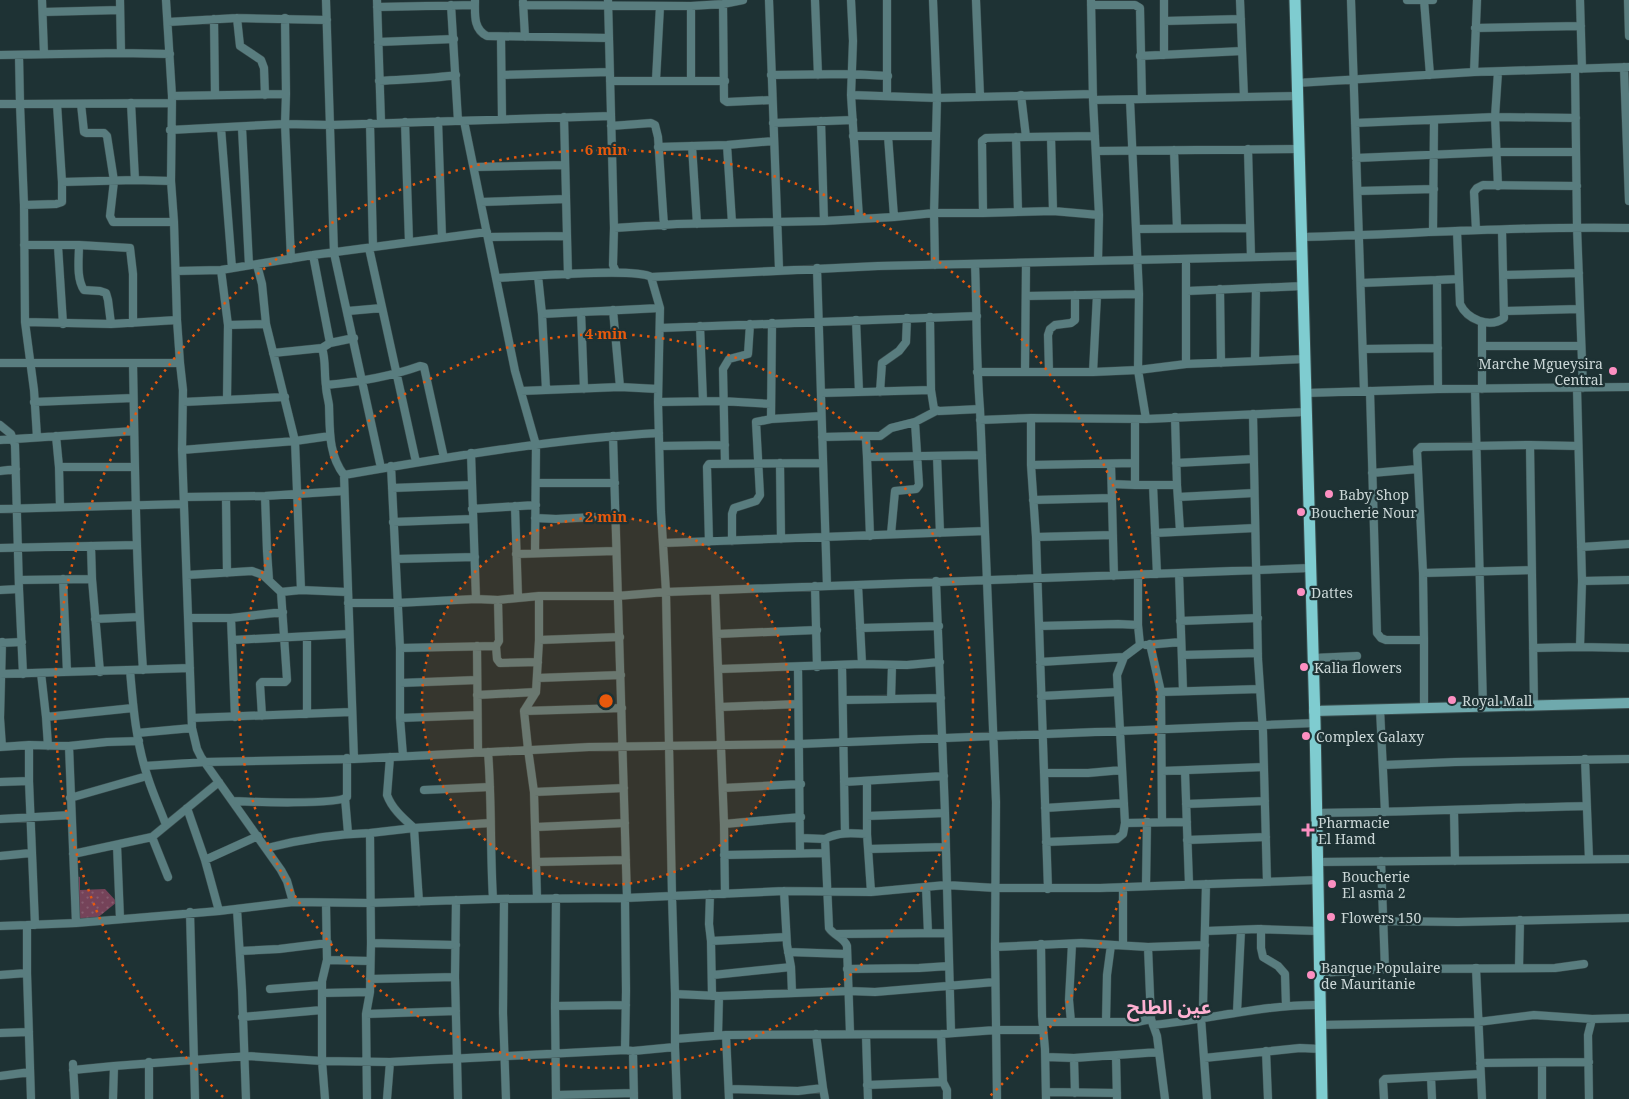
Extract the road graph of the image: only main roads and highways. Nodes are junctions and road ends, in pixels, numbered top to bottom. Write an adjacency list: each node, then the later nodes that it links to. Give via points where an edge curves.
1 (1295, 0): 2 (main road)
2 (1322, 1099)

